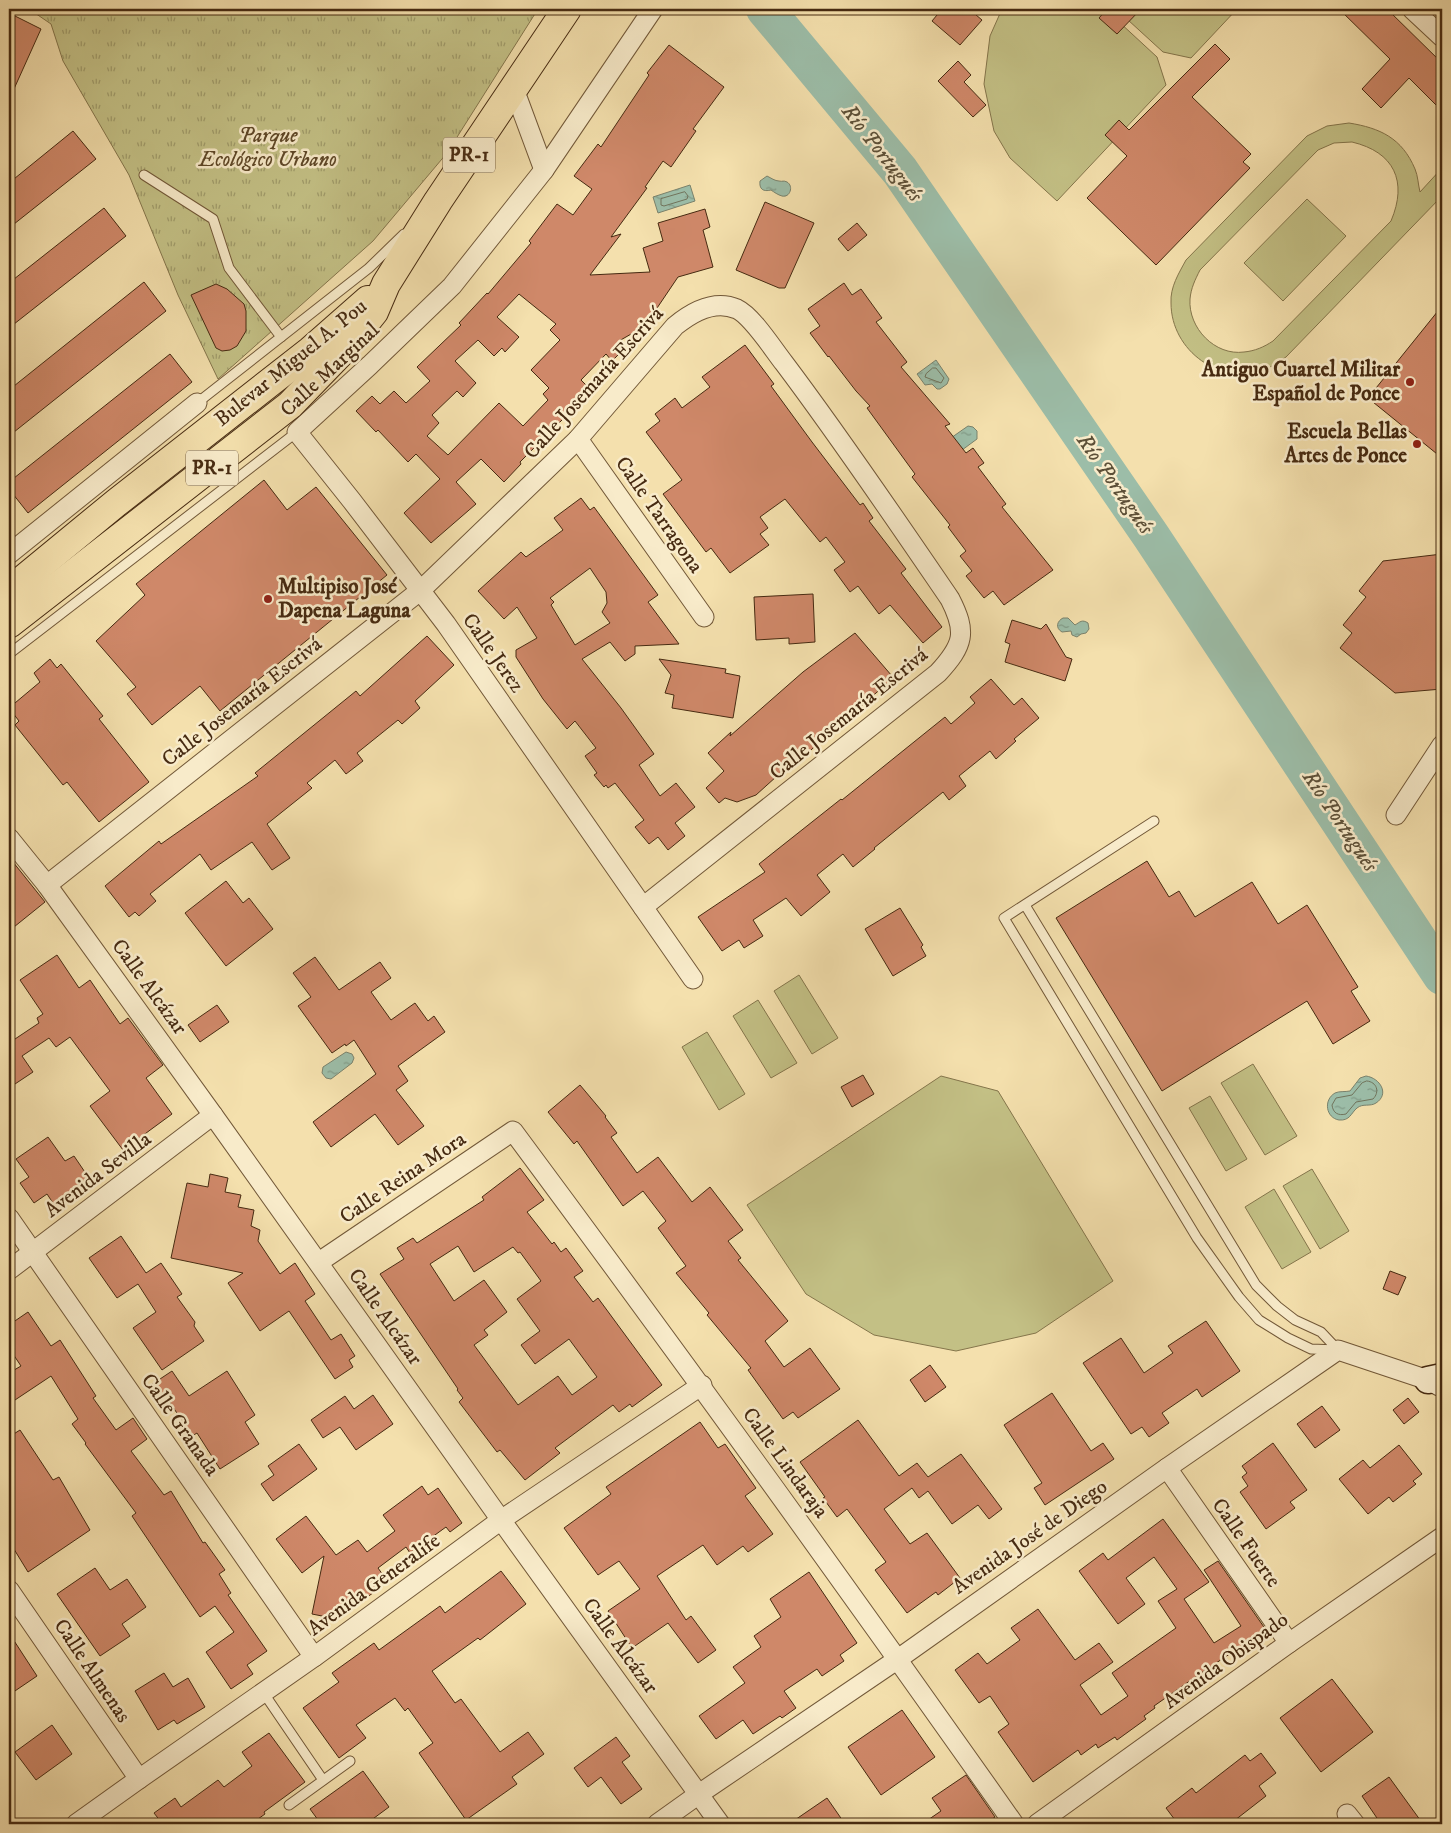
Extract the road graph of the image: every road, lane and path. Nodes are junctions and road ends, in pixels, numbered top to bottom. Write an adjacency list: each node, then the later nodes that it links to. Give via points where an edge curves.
1 (653, 9): 6 (street, Calle Marginal)
2 (1412, 9): 4 (street)
3 (560, 18): 5 (main road, Bulevar Miguel A. Pou / PR-1)
4 (1442, 38)
5 (514, 89): 6 (street); 8 (main road, Bulevar Miguel A. Pou / PR-1)
6 (544, 170): 12 (street, Calle Marginal, via 452,286)
7 (144, 175): 10 (lane, via 213,220 229,268)
8 (438, 201): 9 (main road, Bulevar Miguel A. Pou / PR-1); 10 (lane, via 369,268)
9 (386, 284): 16 (main road, Bulevar Miguel A. Pou / PR-1, via 310,351); 18 (main road, Bulevar Miguel A. Pou / PR-1, via 374,312 362,329 290,405)
10 (281, 337): 11 (lane)
11 (197, 403): 14 (street)
12 (297, 432): 15 (street, Calle Jerez); 19 (lane, Calle Marginal)
13 (578, 439): 15 (street, Calle Josemaría Escrivá); 17 (street, Calle Tarragona); 26 (street, Calle Josemaría Escrivá, via 675,326 690,314 710,306 736,309 759,330 851,455 950,599 961,623 957,649 938,672)
14 (9, 554)
15 (421, 590): 24 (street, Calle Josemaría Escrivá); 26 (street, Calle Jerez)
16 (9, 591)
17 (704, 616)
18 (9, 624)
19 (9, 654)
20 (1442, 745): 21 (street)
21 (1396, 815)
22 (1154, 821): 25 (lane)
23 (9, 838): 24 (street, Calle Alcázar)
24 (46, 885): 28 (street, Calle Alcázar)
25 (1025, 905): 34 (lane, via 1256,1285 1295,1320 1321,1332); 34 (lane, via 1004,918 1205,1251 1259,1320 1311,1349)
26 (643, 907): 27 (street, Calle Jerez)
27 (693, 979)
28 (213, 1115): 31 (street, Avenida Sevilla); 32 (street, Calle Alcázar)
29 (513, 1131): 32 (street, Calle Reina Mora); 36 (street, Calle Lindaraja)
30 (9, 1218): 31 (street, Calle Granada)
31 (32, 1252): 33 (street, Avenida Sevilla); 42 (street, Calle Granada)
32 (319, 1262): 38 (street, Calle Alcázar)
33 (9, 1270)
34 (1338, 1350): 35 (street); 37 (street, Avenida José de Diego)
35 (1437, 1381)
36 (702, 1385): 38 (street, Avenida Generalife); 43 (street, Calle Lindaraja)
37 (1167, 1468): 41 (street, Calle Fuerte); 43 (street, Avenida José de Diego)
38 (500, 1520): 42 (street, Avenida Generalife); 48 (street, Calle Alcázar)
39 (1442, 1537): 41 (street, Avenida Obispado)
40 (9, 1590): 46 (street, Calle Almenas)
41 (1289, 1643): 54 (street, Avenida Obispado)
42 (314, 1657): 44 (street, Avenida Generalife)
43 (898, 1659): 48 (street, Avenida José de Diego); 53 (street, Calle Lindaraja)
44 (263, 1692): 46 (street, Avenida Generalife); 47 (lane)
45 (350, 1761): 47 (lane)
46 (139, 1779): 50 (street, Avenida Generalife)
47 (323, 1780): 49 (lane)
48 (699, 1794): 51 (street, Avenida José de Diego); 52 (street, Calle Alcázar)
49 (289, 1805)
50 (76, 1824)
51 (657, 1824)
52 (720, 1824)
53 (1014, 1824)
54 (1037, 1824)

